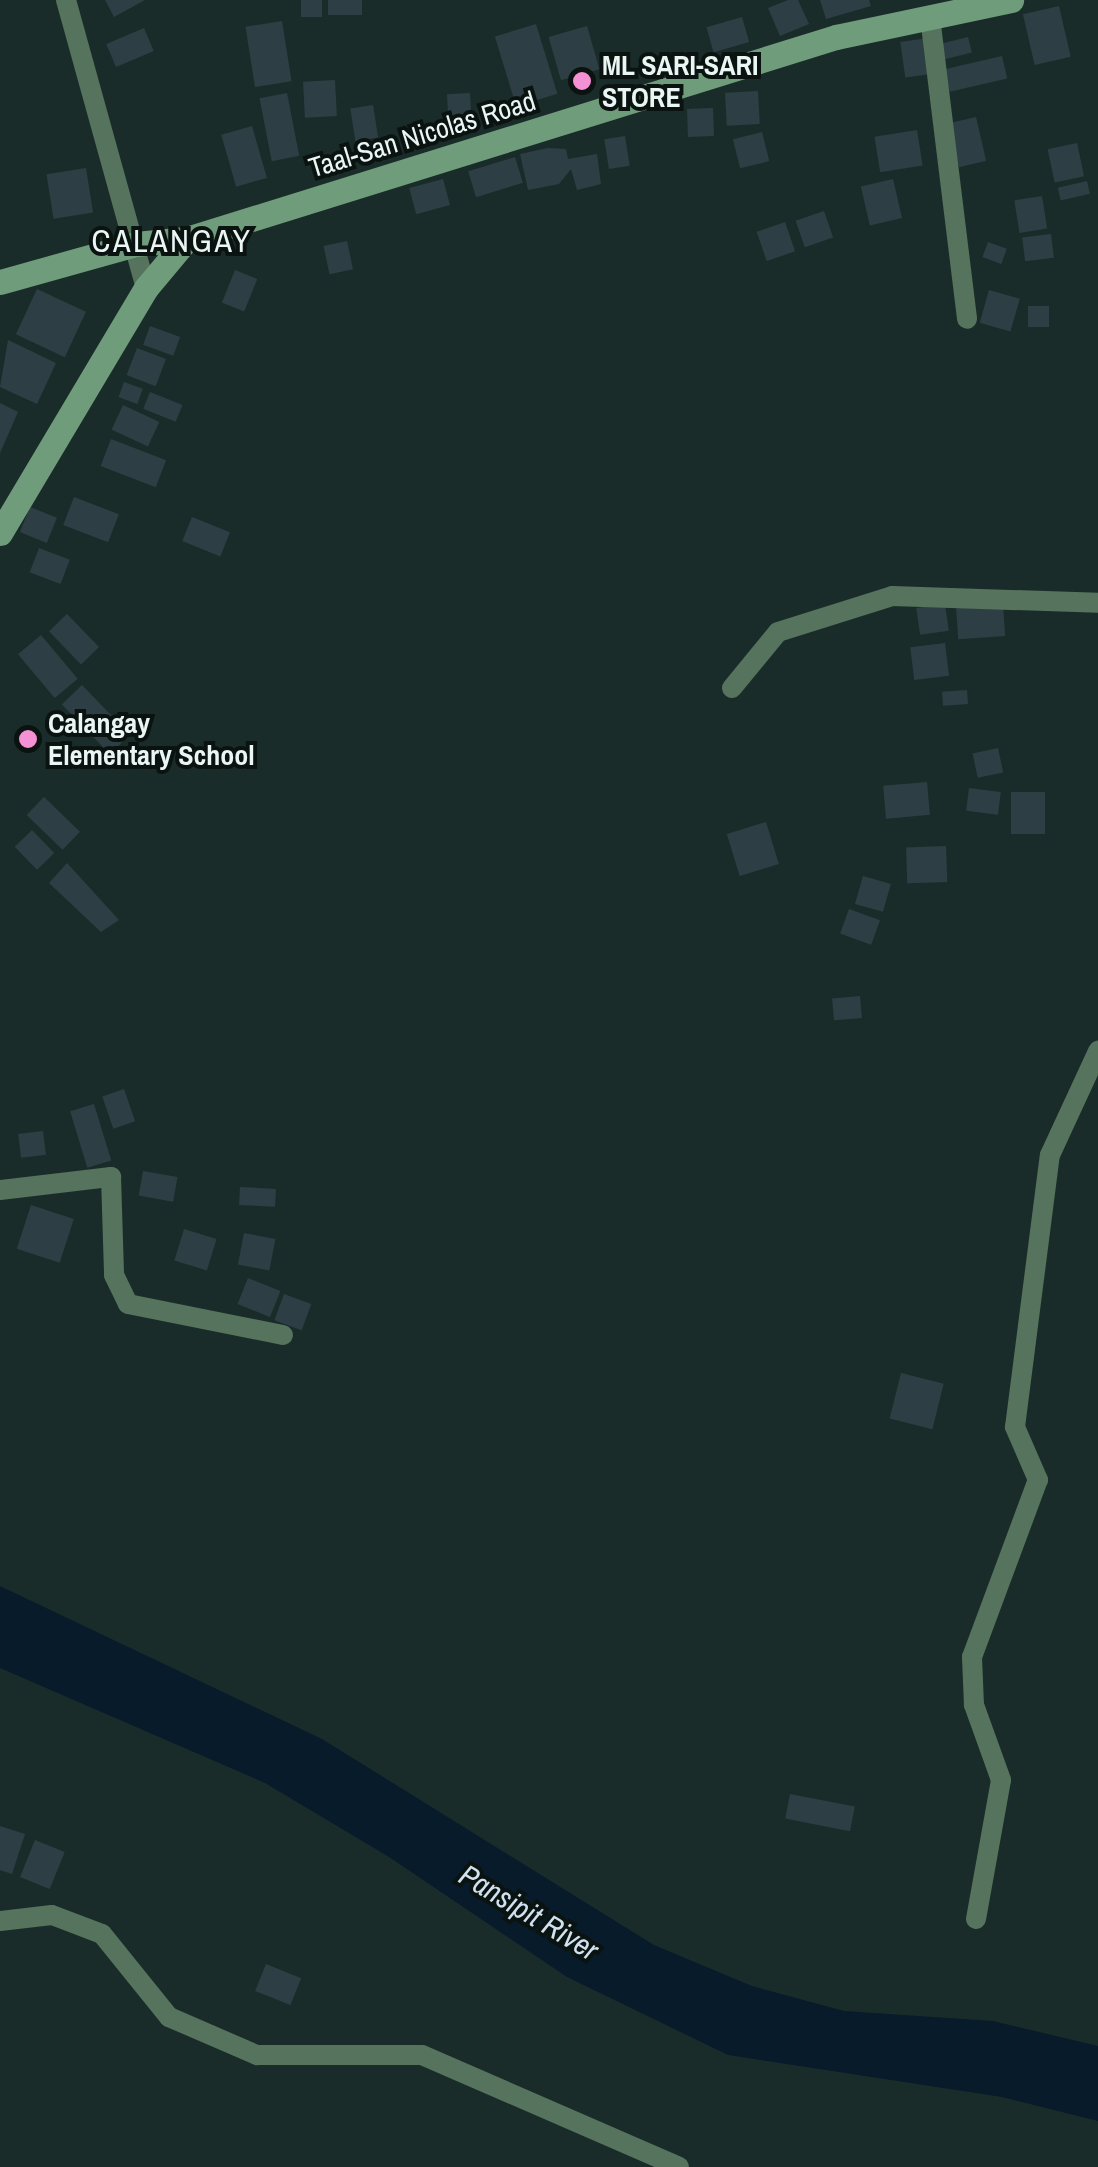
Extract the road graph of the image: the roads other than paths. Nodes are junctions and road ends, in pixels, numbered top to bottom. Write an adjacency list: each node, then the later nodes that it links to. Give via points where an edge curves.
1 (66, 0): 5 (street)
2 (1012, 0): 3 (main road, Taal-San Nicolas Road)
3 (930, 17): 4 (main road, Taal-San Nicolas Road, via 836,37); 8 (street)
4 (187, 239): 5 (main road, Taal-San Nicolas Road); 7 (main road)
5 (136, 244): 6 (main road, Taal-San Nicolas Road); 7 (street)
6 (0, 282)
7 (146, 288): 9 (main road)
8 (968, 319)
9 (0, 532)
10 (1098, 603): 11 (street, via 892,596 778,632)
11 (732, 688)
12 (1098, 1051): 15 (street, via 1050,1154 1015,1427 1038,1480 972,1658 974,1705 1002,1780)
13 (0, 1190): 14 (street, via 111,1178 114,1275 128,1304)
14 (284, 1335)
15 (976, 1919)
16 (0, 1921): 17 (street, via 52,1915 102,1934 168,2017 257,2055 422,2054)
17 (679, 2167)

